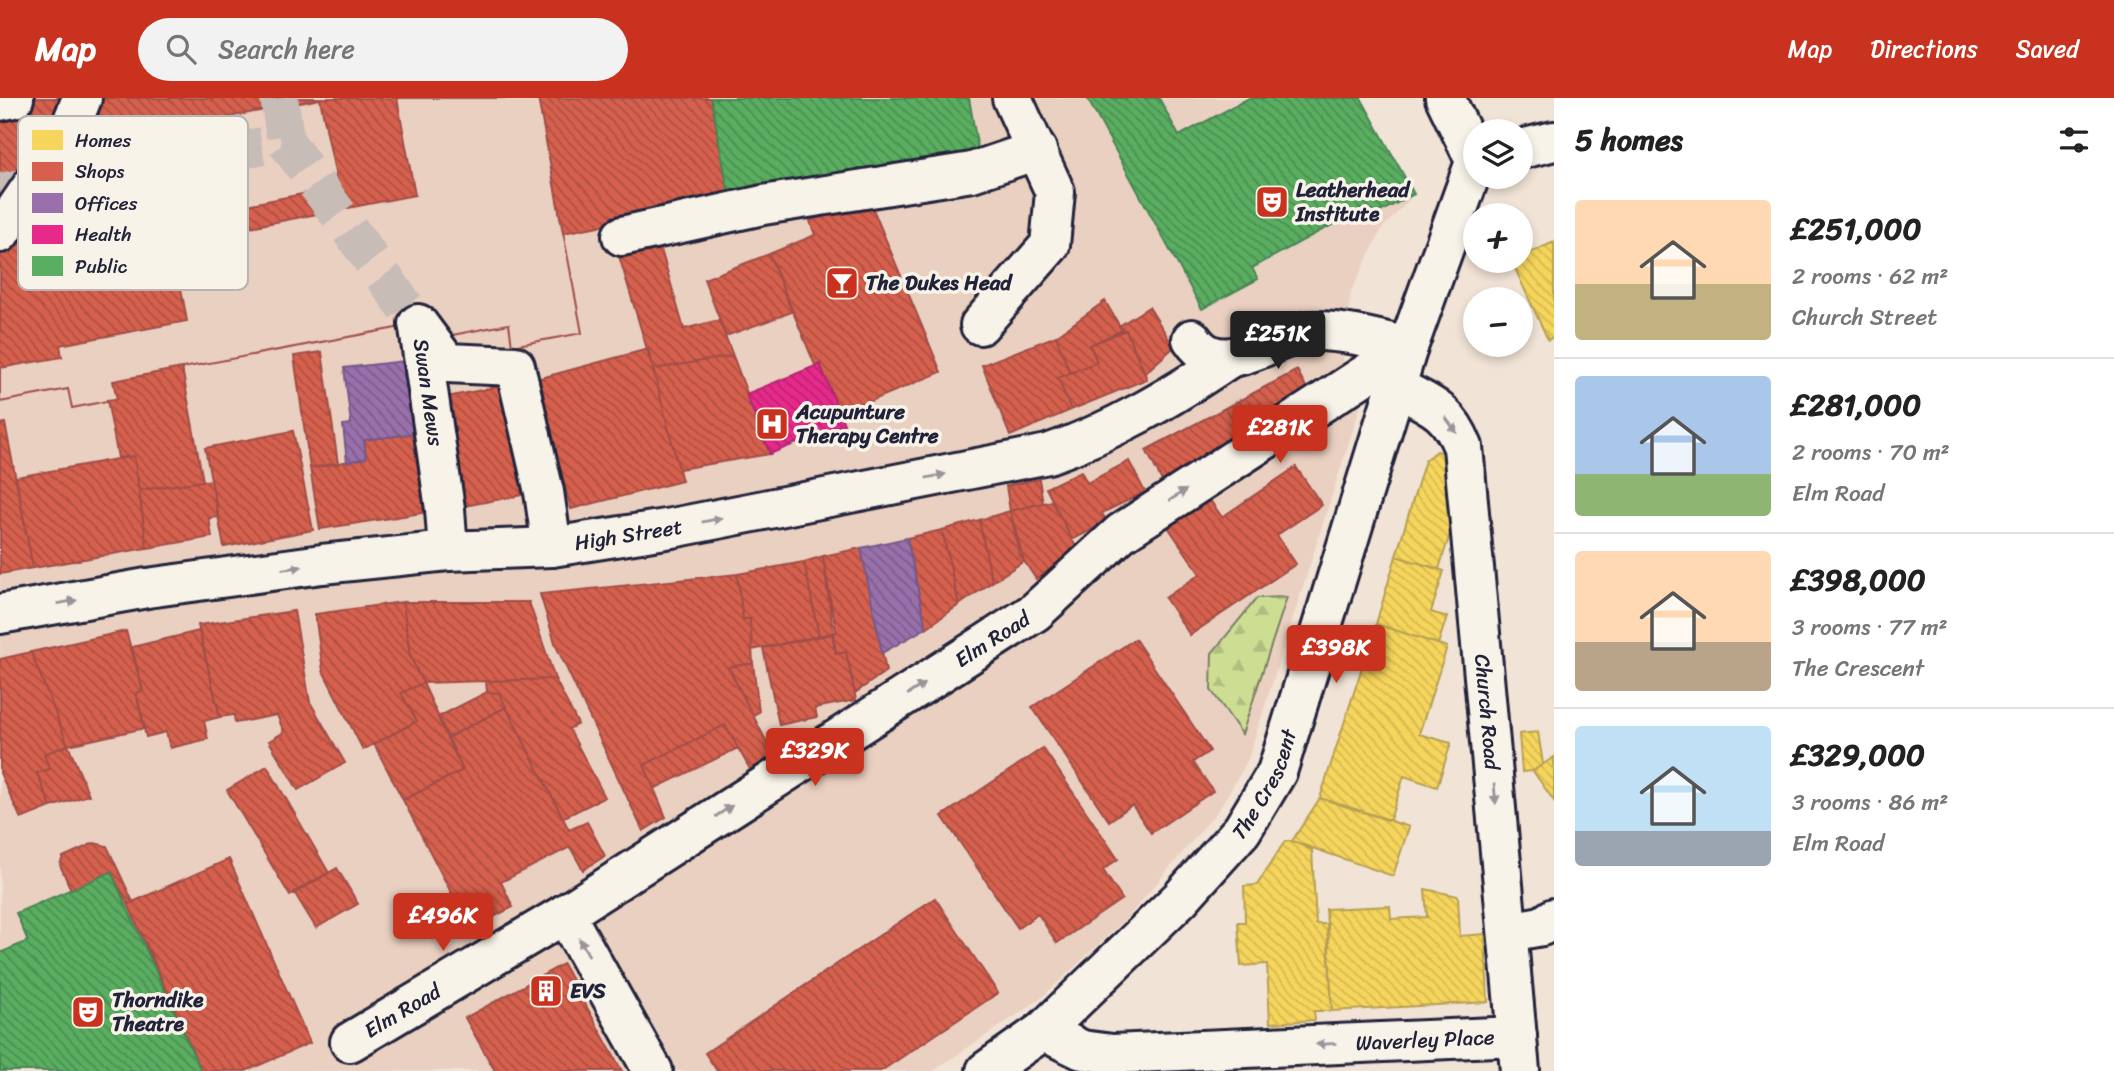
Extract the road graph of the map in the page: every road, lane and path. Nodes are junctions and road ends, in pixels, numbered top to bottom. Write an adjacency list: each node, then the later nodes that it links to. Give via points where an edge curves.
1 (14, 98): 5 (street)
2 (82, 98): 6 (street)
3 (1012, 98): 10 (street)
4 (1445, 98): 7 (street)
5 (0, 101)
6 (75, 116)
7 (1463, 136)
8 (1554, 141): 9 (street)
9 (1533, 146)
10 (1038, 150): 14 (street, via 972,172 763,205); 15 (street, via 1055,192 1050,244)
11 (1465, 189): 17 (street, The Crescent)
12 (18, 207): 13 (street)
13 (0, 233)
14 (622, 236)
15 (980, 325)
16 (1192, 339): 18 (street, via 1211,357)
17 (1408, 348): 18 (street, High Street, via 1315,330); 19 (street, The Crescent); 23 (street, Elm Road, one-way to 17, via 1035,612 1121,533)
18 (1228, 359): 20 (street, High Street, one-way to 18, via 1048,454 1145,413)
19 (1396, 387): 25 (street, Church Road, one-way to 25, via 1454,423 1463,447); 26 (street, The Crescent, via 1277,772 1242,830 1180,899)
20 (552, 547): 21 (street, High Street); 21 (street, Swan Mews, via 515,366 447,363 418,324)
21 (448, 551): 22 (street, High Street, one-way to 21, via 148,588)
22 (0, 614)
23 (565, 914): 27 (street, Elm Road); 29 (street, one-way to 23)
24 (1554, 918): 25 (street, via 1542,926)
25 (1508, 932): 28 (street, Church Road)
26 (1043, 1031): 28 (street, Waverley Place, one-way to 26, via 1113,1054 1082,1050); 30 (street, The Crescent)
27 (350, 1042)
28 (1518, 1054)
29 (653, 1071)
30 (986, 1071)

